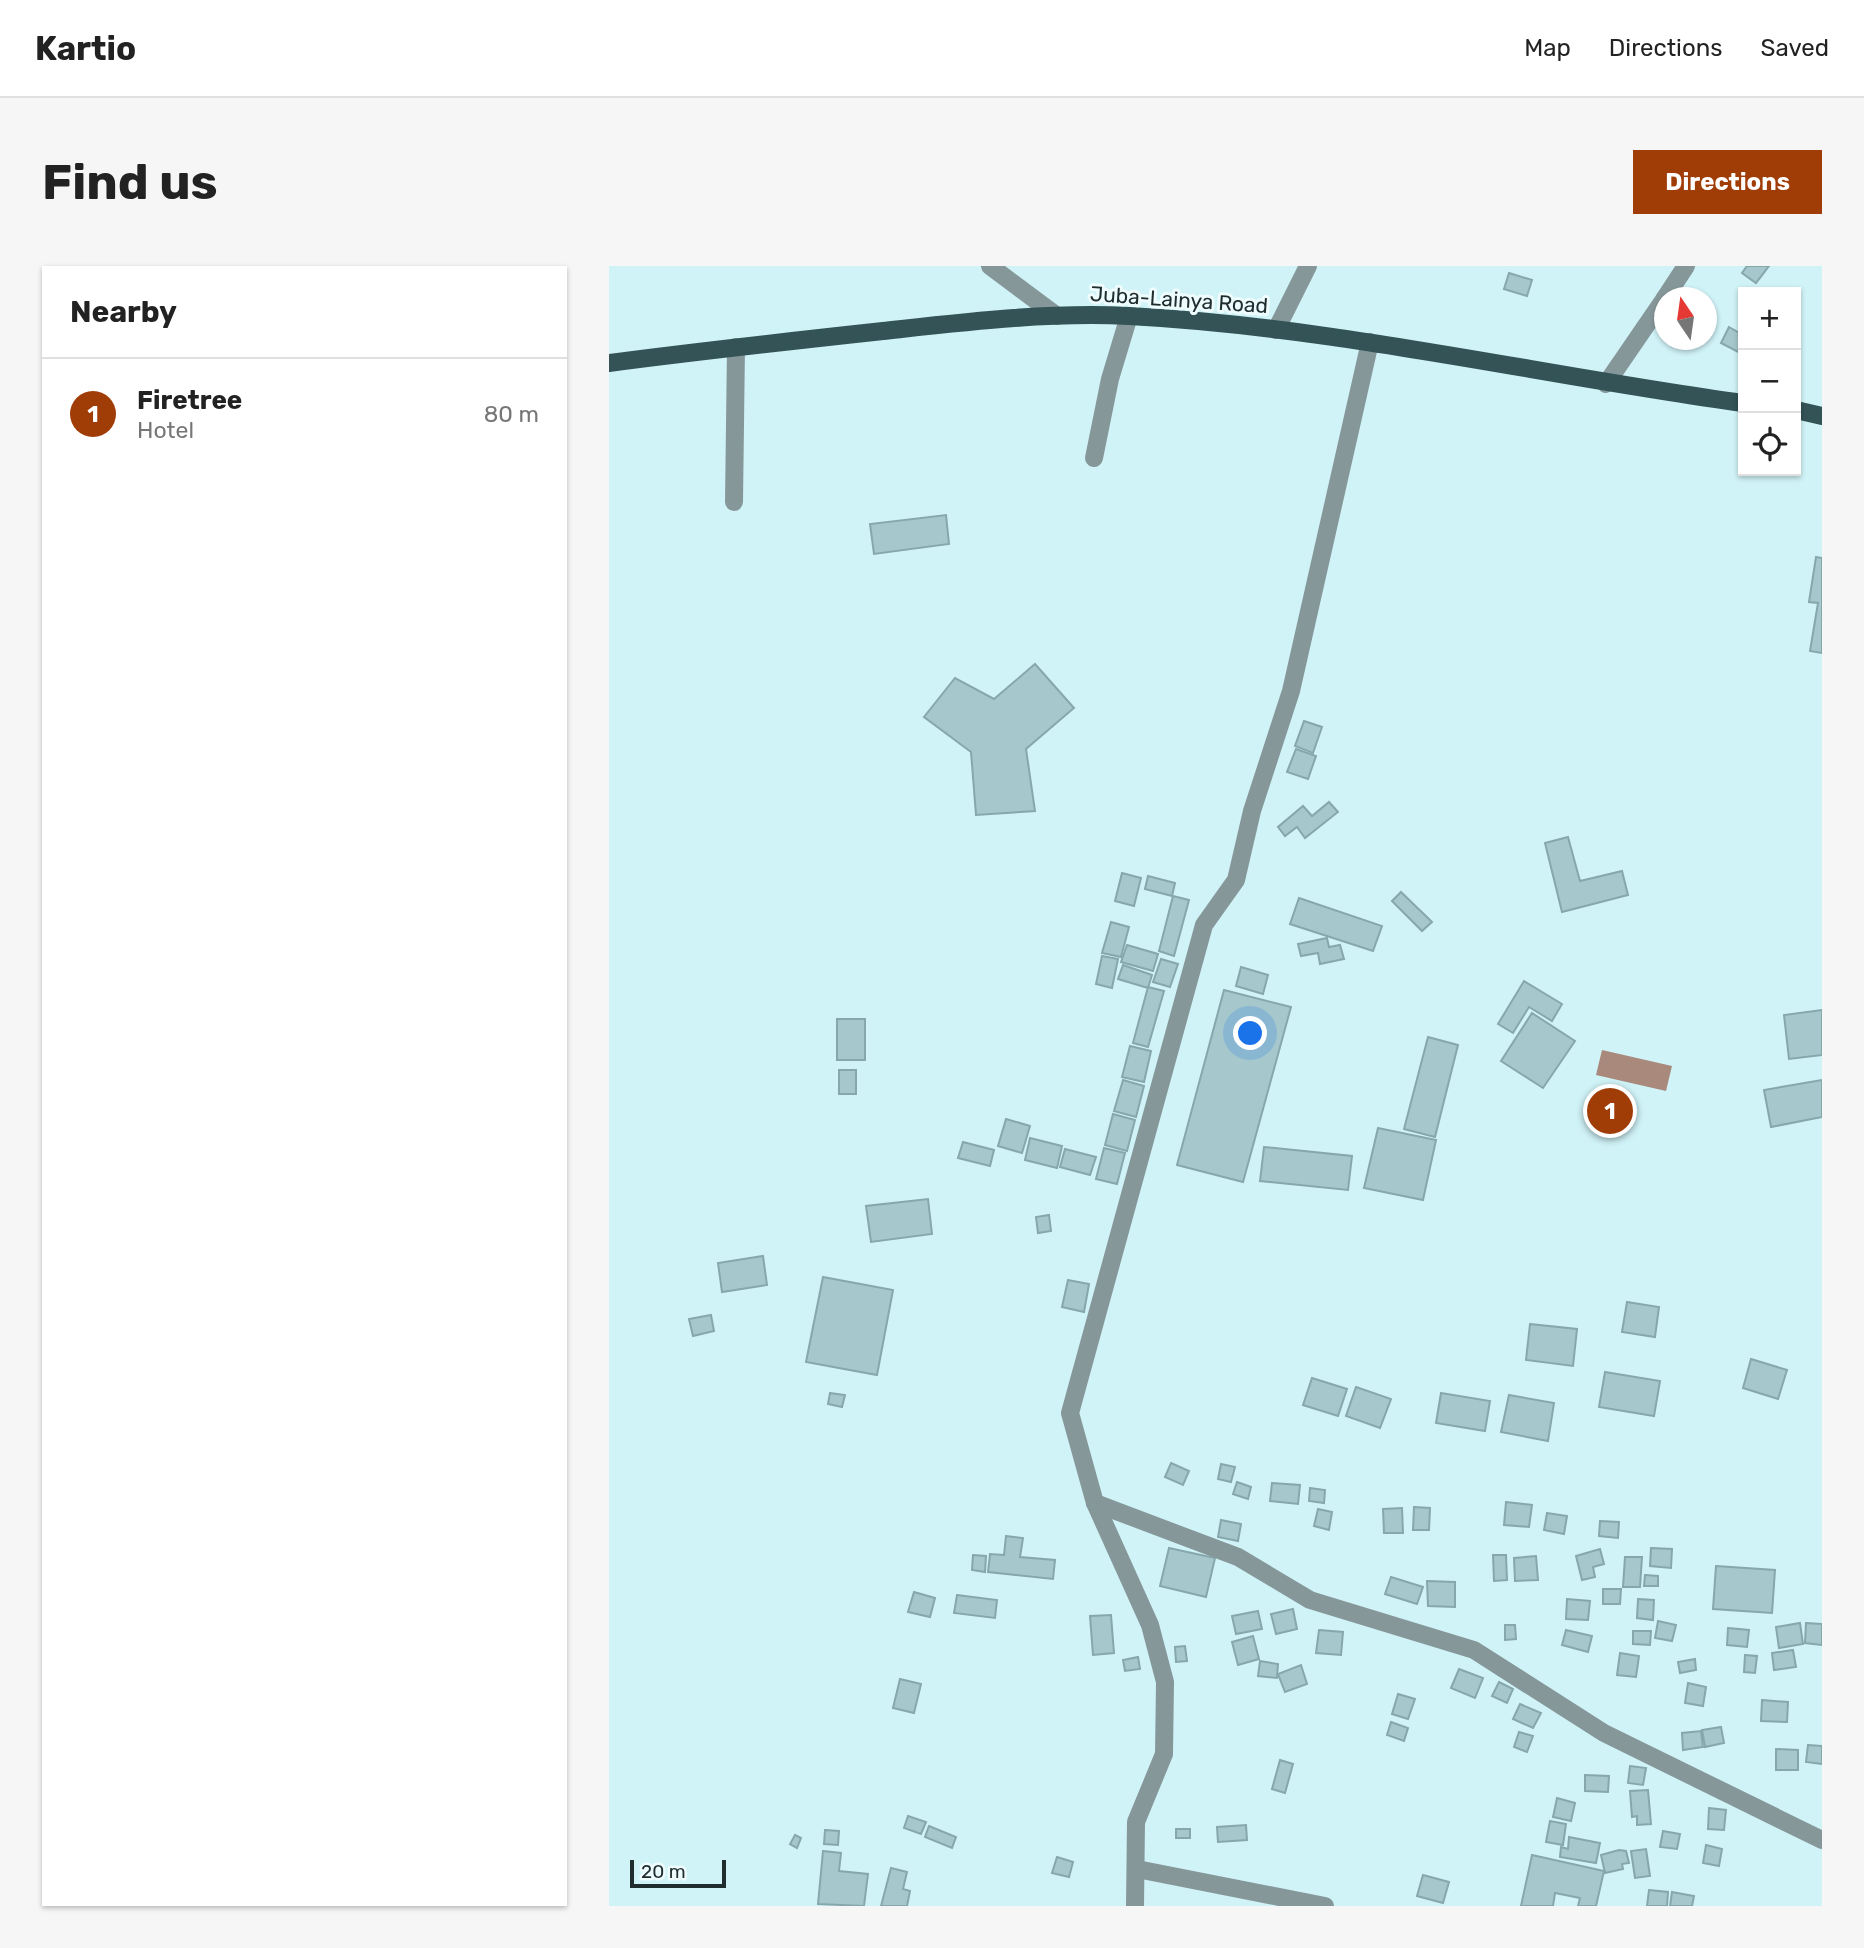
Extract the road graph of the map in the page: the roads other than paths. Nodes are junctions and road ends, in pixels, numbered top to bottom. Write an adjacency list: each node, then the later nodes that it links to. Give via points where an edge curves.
1 (990, 266): 6 (street)
2 (1308, 266): 8 (street)
3 (1686, 266): 4 (street)
4 (1672, 287)
5 (1654, 314): 12 (street)
6 (1057, 316): 7 (main road, Juba-Lainya Road); 10 (main road, Juba-Lainya Road)
7 (1129, 316): 8 (main road, Juba-Lainya Road); 16 (street)
8 (1276, 330): 9 (main road, Juba-Lainya Road)
9 (1370, 342): 12 (main road, Juba-Lainya Road); 18 (street, via 1291,691 1252,811 1236,880 1204,925 1070,1413)
10 (736, 347): 11 (main road, Juba-Lainya Road); 17 (street)
11 (609, 363)
12 (1606, 384): 13 (main road, Juba-Lainya Road)
13 (1738, 402)
14 (1801, 412): 15 (main road)
15 (1822, 416)
16 (1094, 458)
17 (734, 502)
18 (1095, 1503): 19 (street, via 1238,1557 1310,1600 1474,1650 1604,1732); 20 (street, via 1150,1625 1165,1682 1164,1754 1136,1822)
19 (1822, 1840)
20 (1137, 1869): 21 (street); 22 (street)
21 (1135, 1906)
22 (1325, 1906)

